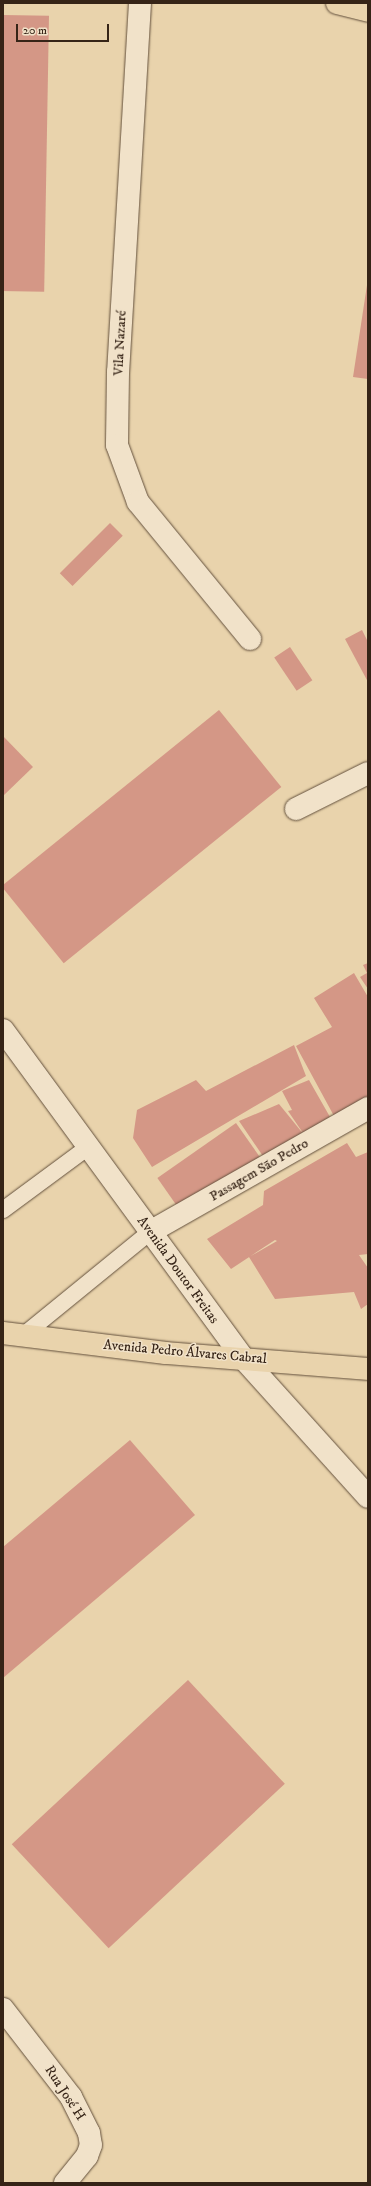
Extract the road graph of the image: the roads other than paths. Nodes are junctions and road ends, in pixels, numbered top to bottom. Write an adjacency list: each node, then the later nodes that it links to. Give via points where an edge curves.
1 (140, 3): 4 (street, Vila Nazaré, via 118,372 117,445 138,502)
2 (337, 3): 3 (main road)
3 (368, 11)
4 (250, 639)
5 (368, 773): 6 (street)
6 (296, 809)
7 (3, 1030): 9 (street, Avenida Doutor Freitas)
8 (368, 1108): 11 (street, Passagem São Pedro)
9 (88, 1147): 10 (lane); 11 (street, Avenida Doutor Freitas)
10 (3, 1210)
11 (150, 1232): 13 (lane); 14 (street, Avenida Doutor Freitas)
12 (3, 1333): 13 (main road, Avenida Pedro Álvares Cabral)
13 (25, 1334): 14 (main road, Avenida Pedro Álvares Cabral, via 166,1353)
14 (242, 1358): 15 (main road, Avenida Pedro Álvares Cabral); 16 (street, Avenida Doutor Freitas)
15 (368, 1369)
16 (368, 1497)
17 (3, 2009): 18 (street, Rua José H, via 71,2098 89,2133 91,2145 87,2156)
18 (65, 2183)

